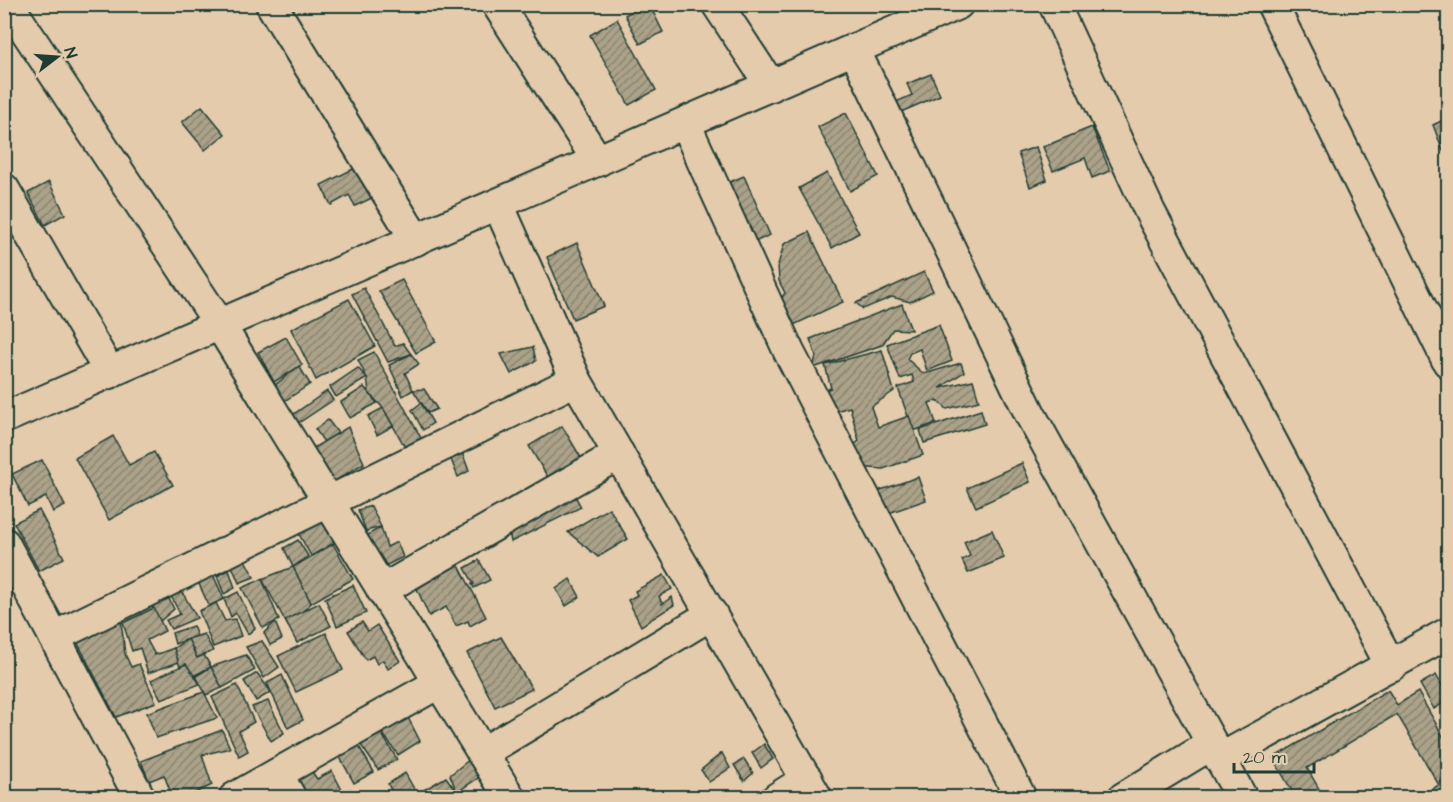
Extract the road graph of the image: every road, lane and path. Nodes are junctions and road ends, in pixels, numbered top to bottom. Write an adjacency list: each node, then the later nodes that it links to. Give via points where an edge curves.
1 (8, 4): 15 (street)
2 (271, 4): 14 (street)
3 (497, 4): 11 (street)
4 (717, 4): 9 (street)
5 (958, 4): 8 (street)
6 (1054, 4): 27 (street, via 1150,212)
7 (1272, 4): 16 (street)
8 (854, 49): 9 (street); 29 (street, via 1030,414)
9 (771, 86): 10 (street)
10 (685, 123): 11 (street); 37 (street, via 789,352)
11 (598, 161): 13 (street)
12 (4, 189): 17 (street)
13 (498, 204): 14 (street); 18 (street)
14 (416, 240): 15 (street)
15 (220, 325): 17 (street); 21 (street)
16 (1449, 362)
17 (110, 373): 19 (street)
18 (576, 380): 20 (street); 21 (street)
19 (4, 418)
20 (619, 453): 23 (street); 24 (street)
21 (328, 502): 23 (street); 26 (street)
22 (4, 543): 26 (street)
23 (382, 590): 28 (street)
24 (712, 614): 30 (street); 32 (street)
25 (1449, 633): 27 (street)
26 (54, 637): 33 (street)
27 (1391, 666): 29 (street)
28 (439, 683): 30 (street); 31 (street)
29 (1216, 752): 38 (street); 39 (street)
30 (482, 753): 35 (street)
31 (284, 786): 34 (street)
32 (812, 788): 36 (street)
33 (140, 798)
34 (234, 798)
35 (510, 798)
36 (777, 798)
37 (1021, 798)
38 (1122, 798)
39 (1242, 798)

